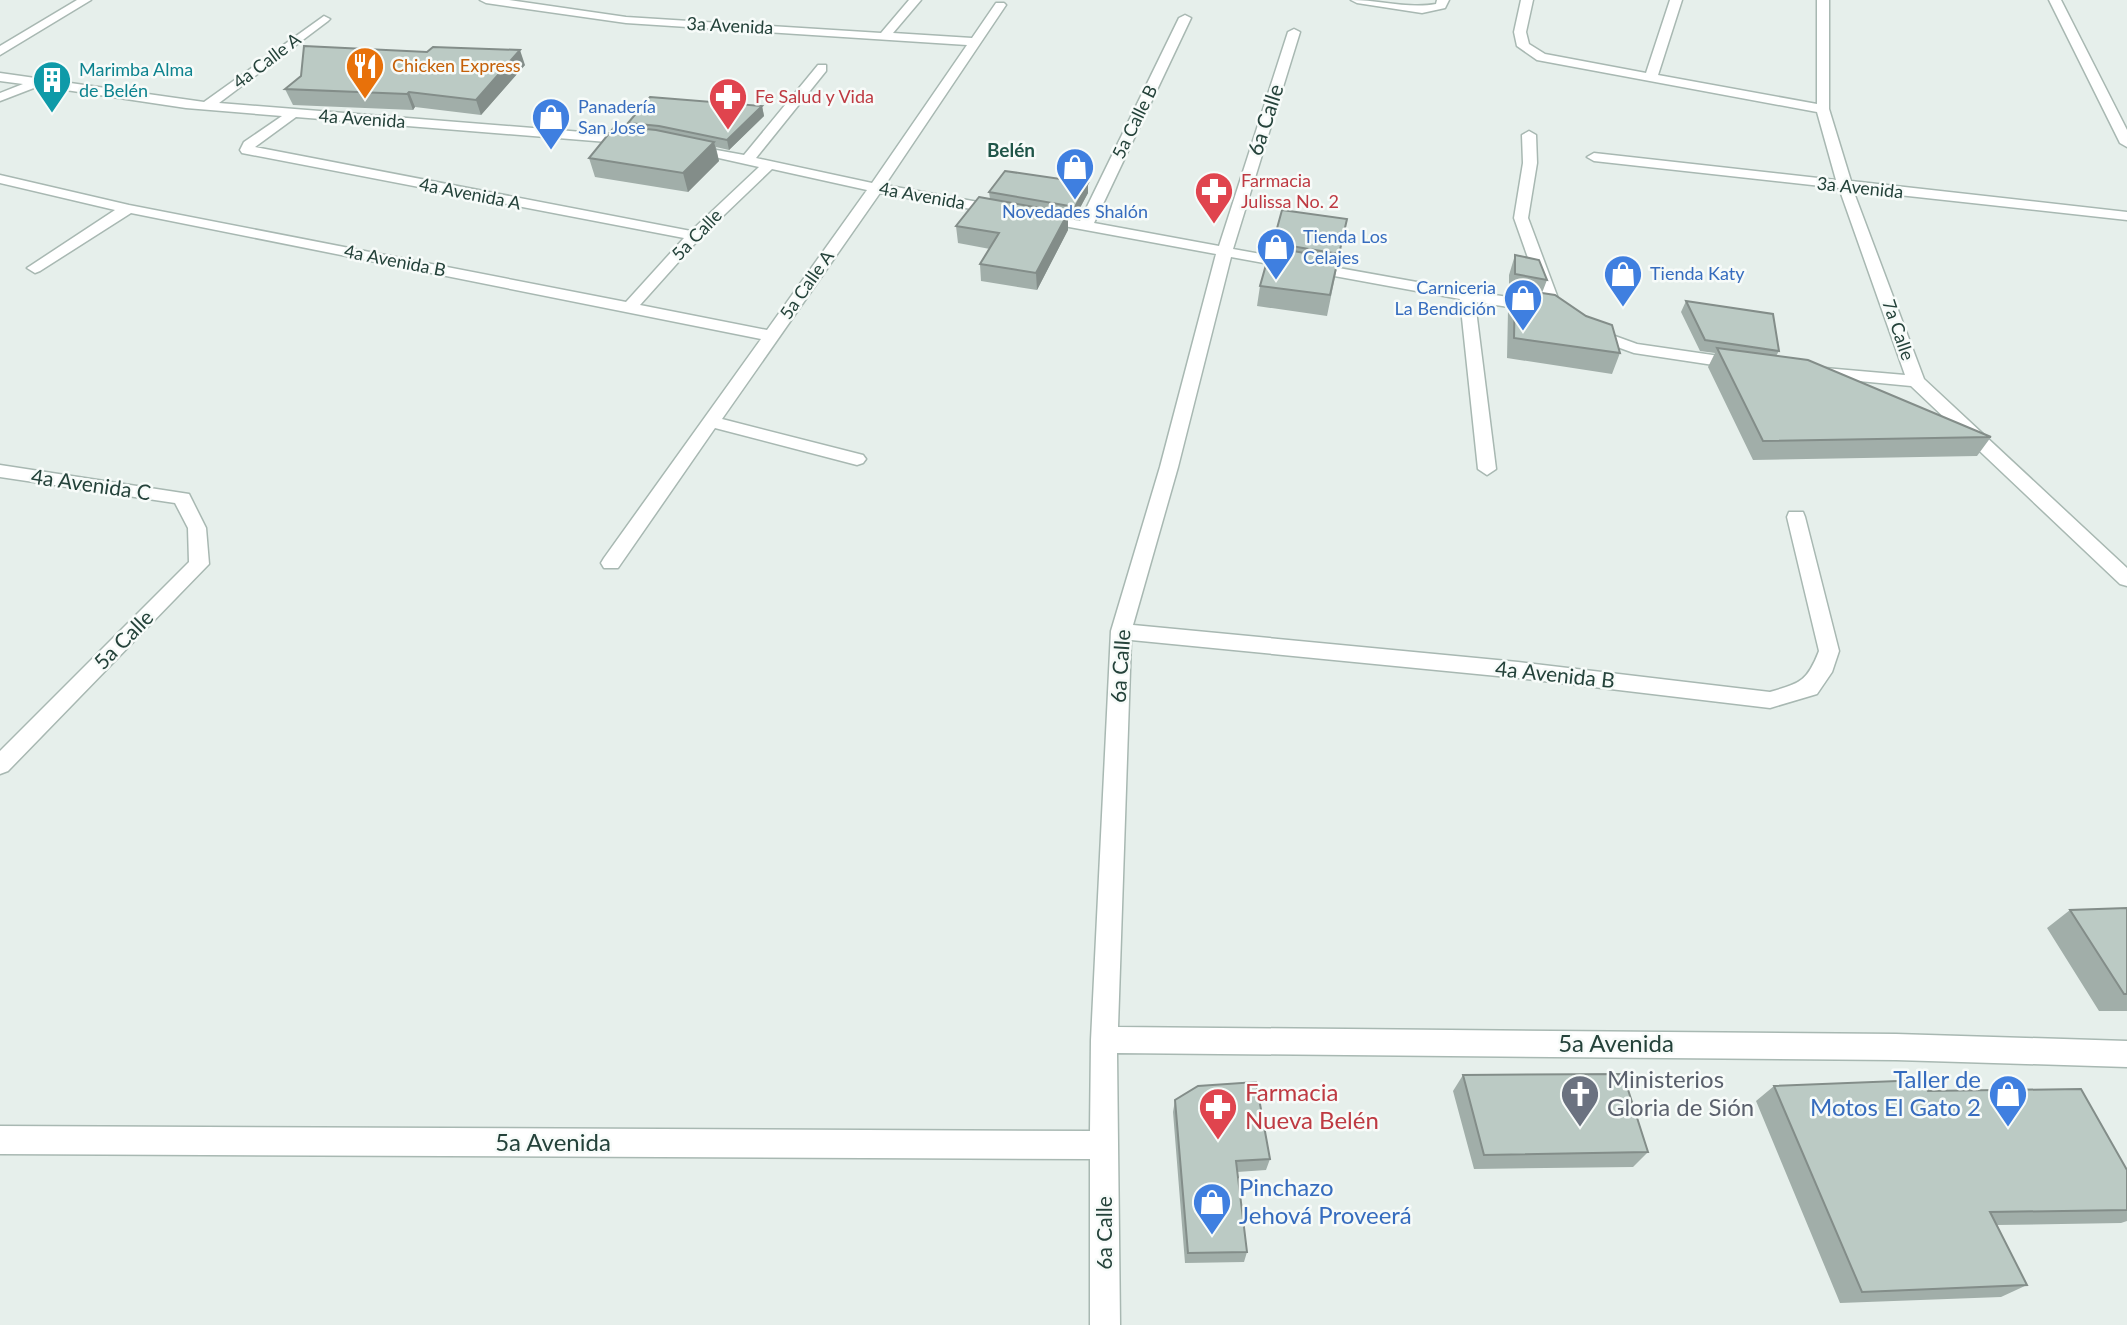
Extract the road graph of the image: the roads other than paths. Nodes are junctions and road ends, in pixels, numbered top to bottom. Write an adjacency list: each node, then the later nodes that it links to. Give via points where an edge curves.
1 (85, 0): 16 (street)
2 (486, 0): 14 (street, 3a Avenida, via 626,20)
3 (915, 0): 14 (street)
4 (1357, 0): 10 (street)
5 (1527, 0): 19 (street, via 1520,32 1530,51 1541,57)
6 (1676, 0): 19 (street)
7 (1823, 0): 23 (street, 7a Calle)
8 (2056, 0): 27 (street)
9 (1000, 5): 15 (street, 5a Calle A)
10 (1439, 5)
11 (1185, 18): 37 (street, 5a Calle B)
12 (324, 19): 22 (street, 4a Calle A)
13 (1294, 32): 39 (street, 6a Calle)
14 (886, 35): 15 (street, 3a Avenida)
15 (975, 42): 34 (street, 5a Calle A)
16 (0, 51)
17 (821, 68): 30 (street)
18 (0, 77): 20 (street, 4a Avenida)
19 (1651, 77): 23 (street)
20 (37, 82): 21 (street); 22 (street, 4a Avenida)
21 (0, 97)
22 (209, 104): 24 (street, 4a Avenida)
23 (1823, 109): 33 (street, 7a Calle)
24 (292, 114): 26 (street, 4a Avenida); 38 (street, 4a Avenida A, via 247,150)
25 (1529, 135): 43 (street, via 1530,163 1521,218)
26 (648, 141)
27 (2127, 143)
28 (674, 144): 30 (street, 4a Avenida)
29 (1594, 156): 33 (street, 3a Avenida)
30 (748, 159): 31 (street, 4a Avenida)
31 (769, 165): 34 (street, 4a Avenida); 38 (street, 5a Calle)
32 (0, 179): 35 (street, 4a Avenida B)
33 (1845, 186): 36 (street, 3a Avenida); 47 (street, 7a Calle)
34 (876, 188): 37 (street, 4a Avenida); 44 (street, 5a Calle A)
35 (129, 209): 40 (street); 42 (street, 4a Avenida B)
36 (2127, 216)
37 (1085, 226): 39 (street, 4a Avenida)
38 (694, 236): 42 (street, 5a Calle)
39 (1225, 250): 41 (street, 4a Avenida); 56 (street, 6a Calle)
40 (35, 268)
41 (1466, 296): 43 (street, 4a Avenida); 50 (street)
42 (629, 309): 44 (street, 4a Avenida B)
43 (1565, 316): 45 (street, 4a Avenida, via 1586,331 1634,348)
44 (771, 336): 48 (street, 5a Calle A)
45 (1759, 367)
46 (1798, 371): 47 (street)
47 (1916, 381): 55 (street, 7a Calle)
48 (710, 422): 49 (street); 54 (street, 5a Calle A)
49 (857, 459)
50 (1487, 469)
51 (0, 471): 52 (street, 4a Avenida C)
52 (182, 498): 57 (street, 5a Calle, via 197,528 199,564)
53 (1796, 517): 56 (street, 4a Avenida B, via 1829,650 1809,688 1770,700)
54 (611, 563)
55 (2127, 579)
56 (1121, 631): 58 (street, 6a Calle)
57 (0, 765)
58 (1104, 1040): 59 (street, 5a Avenida, via 1896,1047); 61 (street, 6a Calle)
59 (2127, 1054)
60 (0, 1140): 61 (street, 5a Avenida)
61 (1105, 1145): 62 (street, 6a Calle)
62 (1105, 1325)

